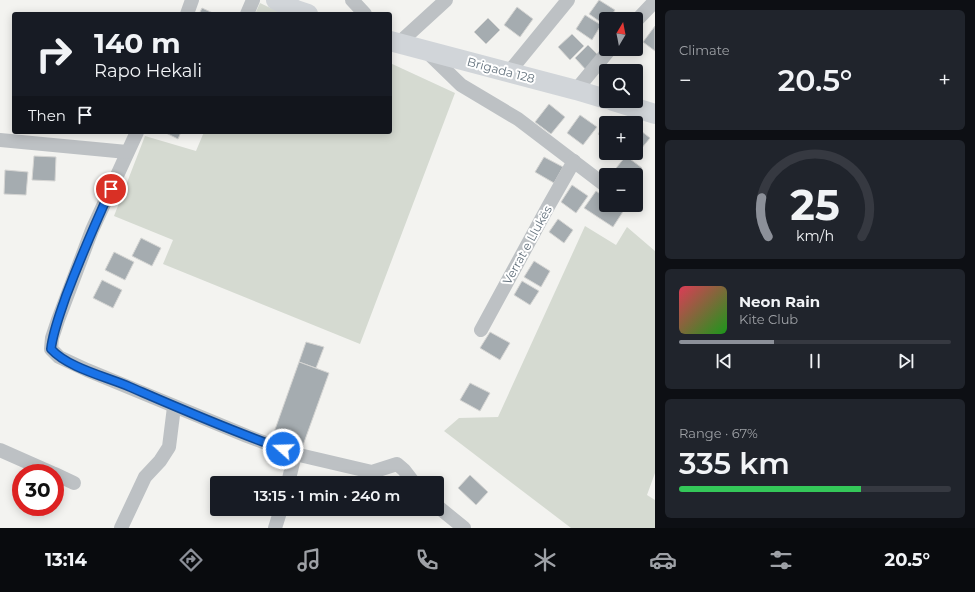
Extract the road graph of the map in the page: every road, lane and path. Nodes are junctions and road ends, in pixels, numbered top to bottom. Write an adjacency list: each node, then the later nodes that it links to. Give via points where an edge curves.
1 (192, 0): 9 (street)
2 (253, 0): 10 (street)
3 (276, 0): 8 (street)
4 (352, 0): 11 (street)
5 (446, 0): 13 (street)
6 (568, 0): 16 (street)
7 (655, 1): 12 (street)
8 (303, 8)
9 (189, 12)
10 (248, 12)
11 (363, 12)
12 (643, 14)
13 (392, 41): 14 (street, Brigada 128)
14 (425, 50): 16 (street, Brigada 128); 24 (street, via 461,85 518,119)
15 (604, 56): 17 (street)
16 (509, 72): 17 (street, Brigada 128)
17 (576, 90): 18 (street, Brigada 128)
18 (599, 97)
19 (636, 108): 20 (street)
20 (655, 114)
21 (136, 134): 23 (street)
22 (0, 140): 23 (street)
23 (127, 152): 27 (street, via 75,273 52,338 51,349 58,357)
24 (574, 161): 25 (street); 26 (street, Verrat e Llukës)
25 (599, 181)
26 (481, 330)
27 (174, 407): 29 (street); 37 (street, via 169,447 145,477)
28 (0, 450): 30 (street)
29 (295, 454): 31 (street); 32 (street, via 372,472 397,464)
30 (32, 464)
31 (290, 476)
32 (409, 476)
33 (64, 478): 34 (street)
34 (74, 483)
35 (444, 512): 39 (street)
36 (279, 516): 38 (street)
37 (121, 528)
38 (275, 528)
39 (464, 528)

